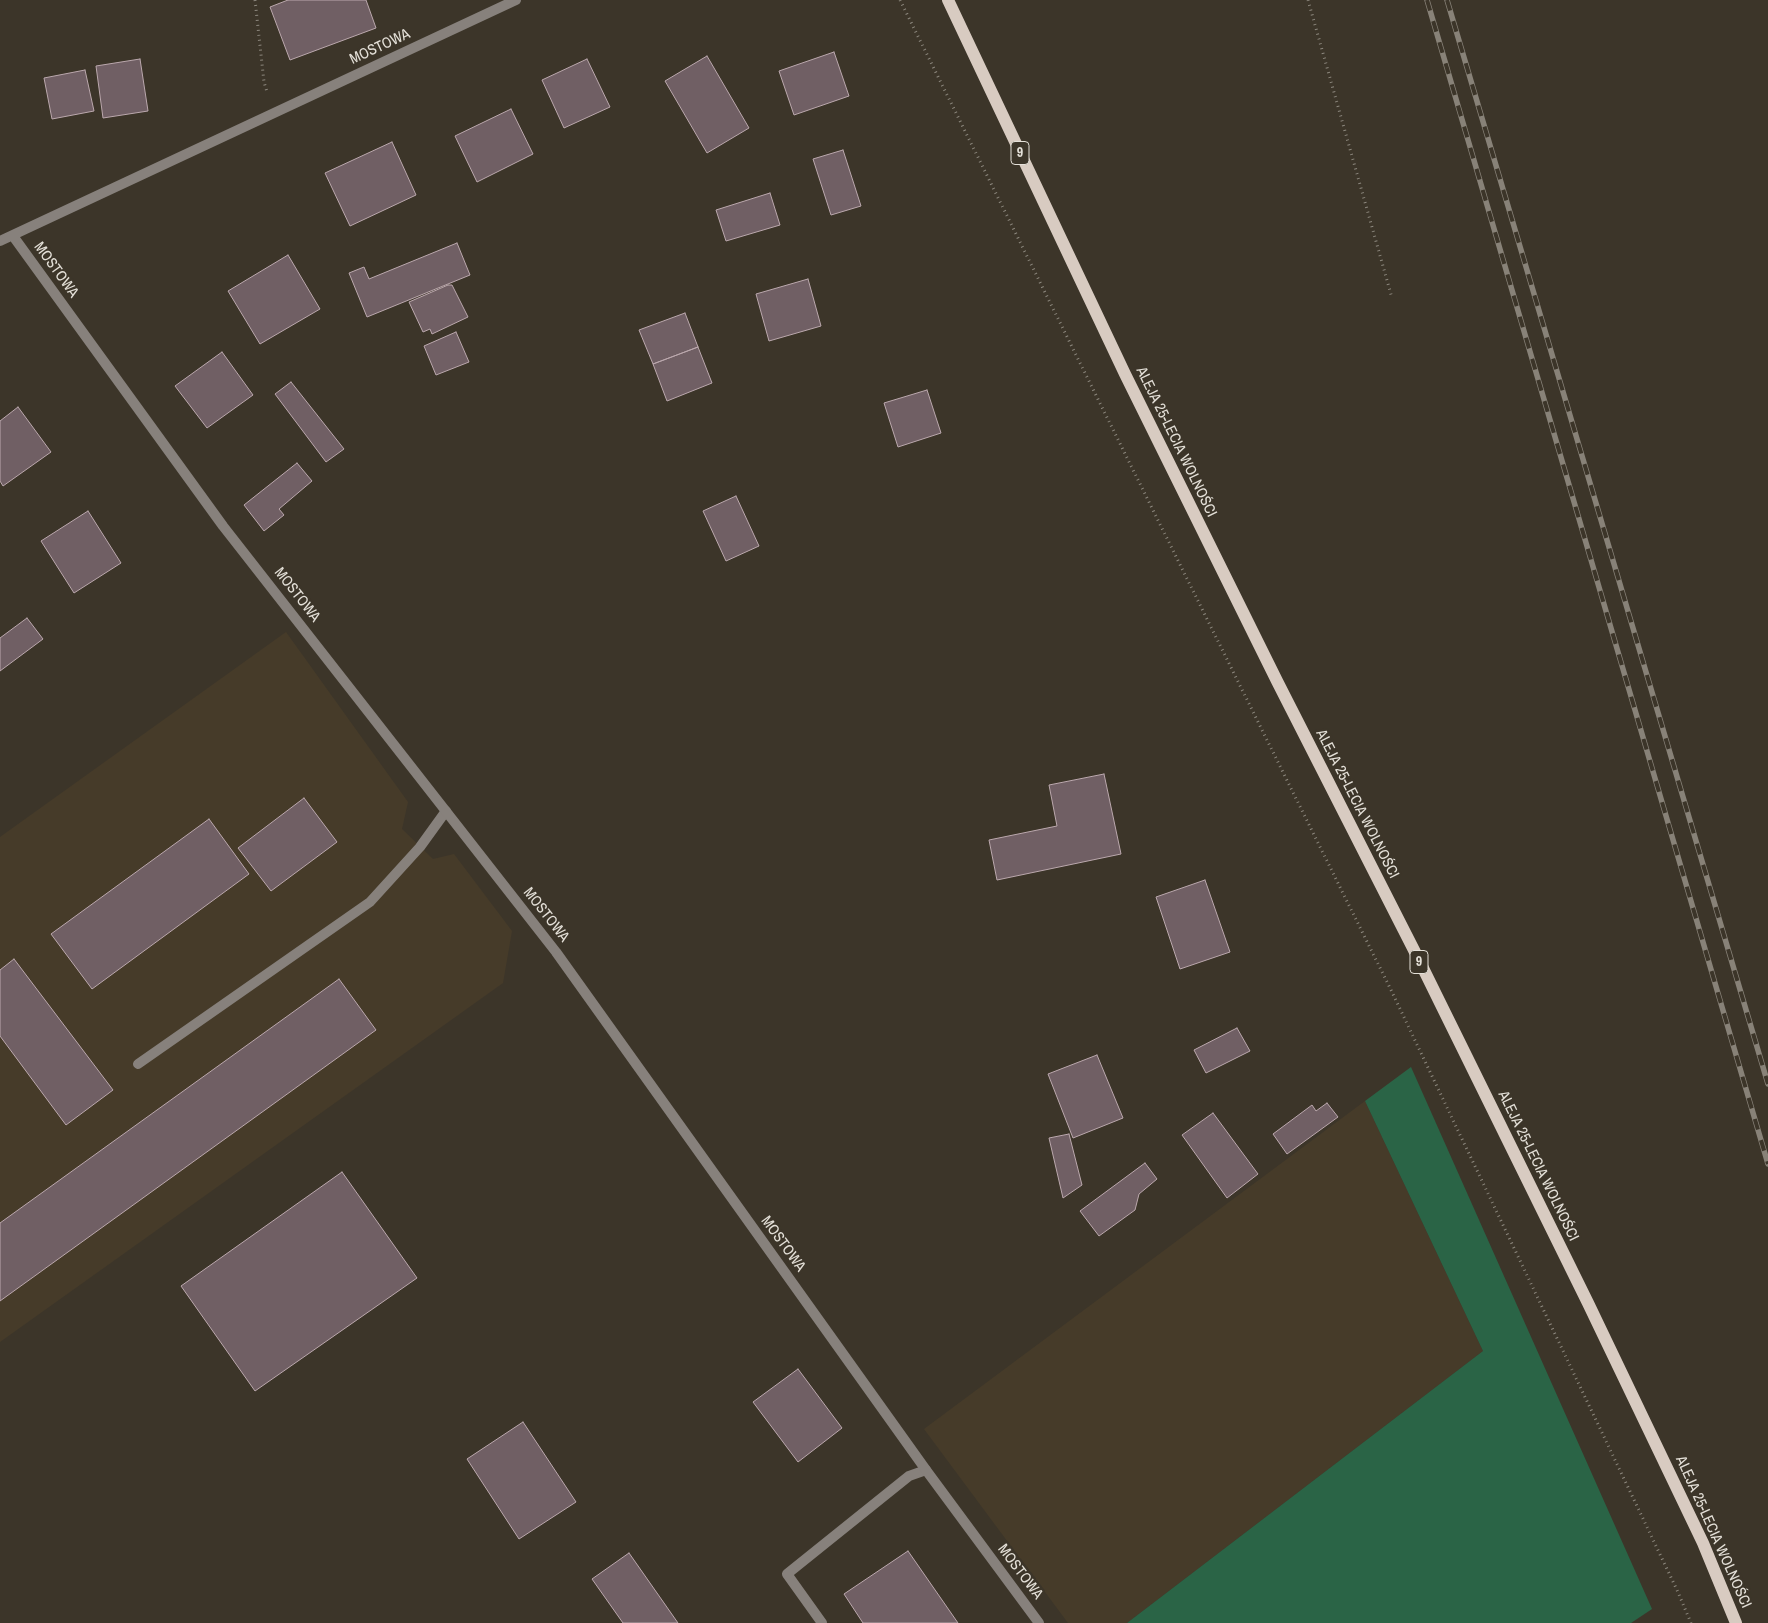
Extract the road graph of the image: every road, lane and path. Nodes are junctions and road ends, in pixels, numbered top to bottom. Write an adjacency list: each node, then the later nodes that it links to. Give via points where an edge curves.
1 (255, 0): 6 (path, via 264,82)
2 (516, 0): 6 (street, MOSTOWA)
3 (900, 0): 15 (path, via 1386,981)
4 (948, 0): 16 (main road, ALEJA 25-LECIA WOLNOŚCI / 9, via 1133,392 1588,1302 1703,1543)
5 (1308, 0): 9 (path)
6 (275, 113): 7 (street, MOSTOWA)
7 (13, 236): 8 (street, MOSTOWA); 10 (street, MOSTOWA, via 224,526)
8 (0, 241)
9 (1392, 298)
10 (446, 811): 11 (street, via 420,847 370,902); 12 (street, MOSTOWA, via 556,952)
11 (138, 1064)
12 (926, 1470): 13 (street, via 909,1476 787,1574); 14 (street, MOSTOWA)
13 (822, 1623)
14 (1039, 1623)
15 (1691, 1623)
16 (1736, 1623)

